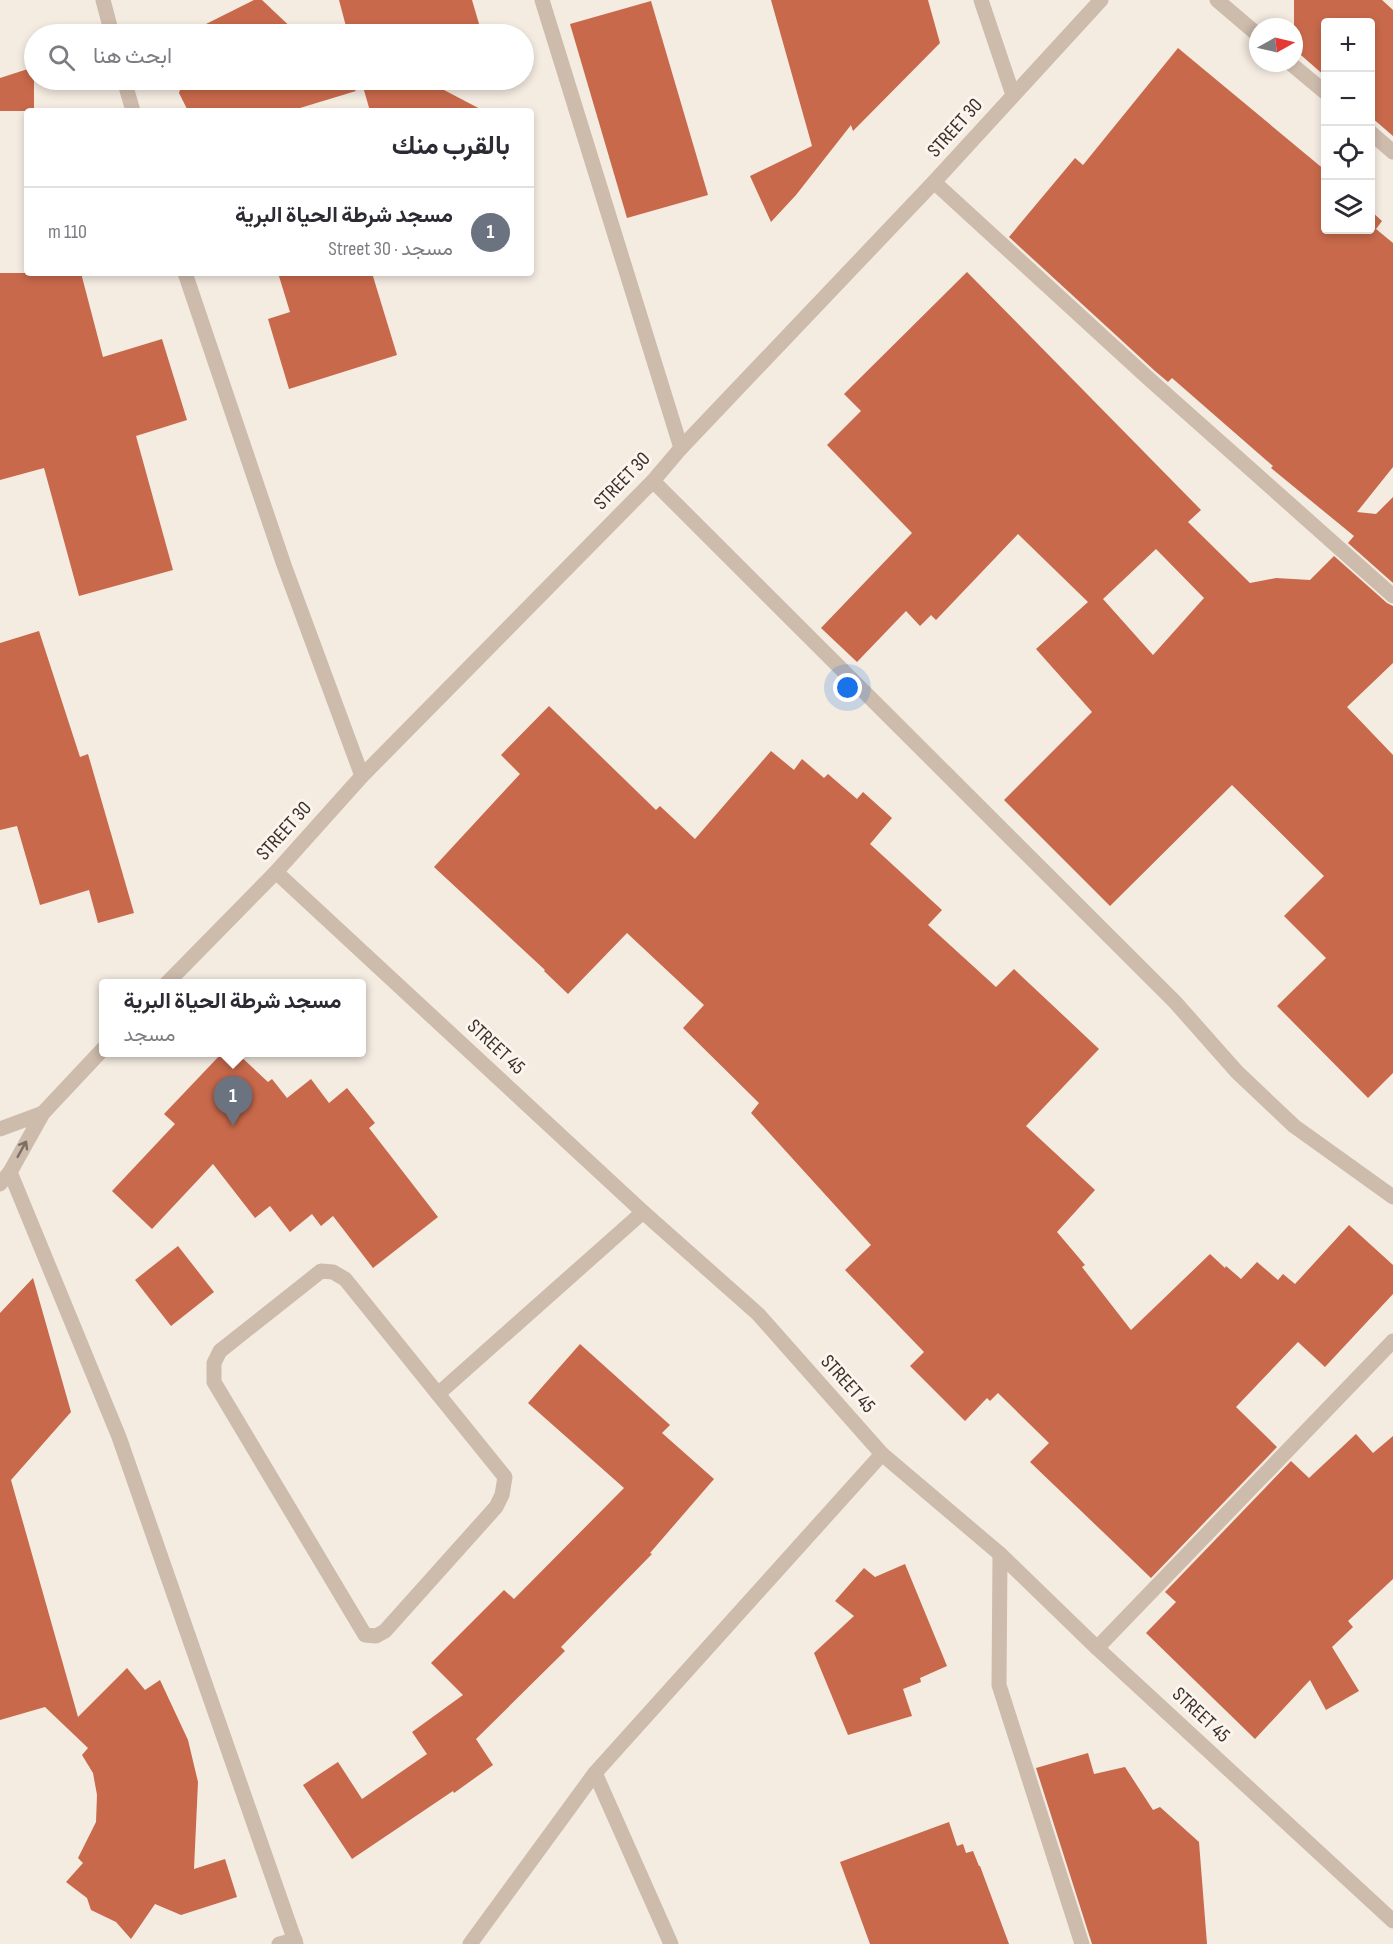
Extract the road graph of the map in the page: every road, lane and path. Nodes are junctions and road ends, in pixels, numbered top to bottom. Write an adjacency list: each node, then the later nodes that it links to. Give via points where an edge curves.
1 (103, 0): 6 (street)
2 (542, 0): 17 (street)
3 (981, 0): 11 (street)
4 (1101, 0): 11 (street, STREET 30)
5 (1217, 0): 7 (street)
6 (109, 24)
7 (1249, 27)
8 (1301, 72): 9 (street)
9 (1321, 89)
10 (127, 90): 12 (street)
11 (1013, 95): 15 (street, STREET 30)
12 (132, 108)
13 (1375, 136): 14 (street)
14 (1393, 152)
15 (934, 182): 17 (street, STREET 30); 19 (street)
16 (186, 276): 20 (street, via 284,565)
17 (681, 448): 18 (street, STREET 30)
18 (653, 481): 20 (street, STREET 30); 28 (street, via 1175,1002 1237,1072 1294,1126)
19 (1393, 596)
20 (362, 776): 21 (street, STREET 30)
21 (276, 872): 22 (street, STREET 30); 29 (street, STREET 45)
22 (171, 979)
23 (99, 1053): 24 (street)
24 (43, 1113): 25 (street); 26 (street, one-way to 24)
25 (0, 1129)
26 (10, 1172): 27 (street); 37 (street, via 119,1437)
27 (0, 1184)
28 (1393, 1197)
29 (643, 1212): 31 (street); 32 (street, STREET 45, via 758,1314)
30 (1393, 1341): 34 (street)
31 (438, 1394): 31 (street, via 345,1279 333,1272 321,1271 220,1351 214,1363 214,1382 365,1635 376,1636 385,1631 496,1507 502,1495 506,1477)
32 (882, 1455): 33 (street, STREET 45); 35 (street)
33 (1000, 1554): 34 (street, STREET 45); 41 (street, via 999,1685)
34 (1097, 1648): 36 (street, STREET 45)
35 (595, 1773): 39 (street); 40 (street)
36 (1393, 1921)
37 (295, 1942): 38 (street)
38 (279, 1944)
39 (470, 1944)
40 (671, 1944)
41 (1082, 1944)

